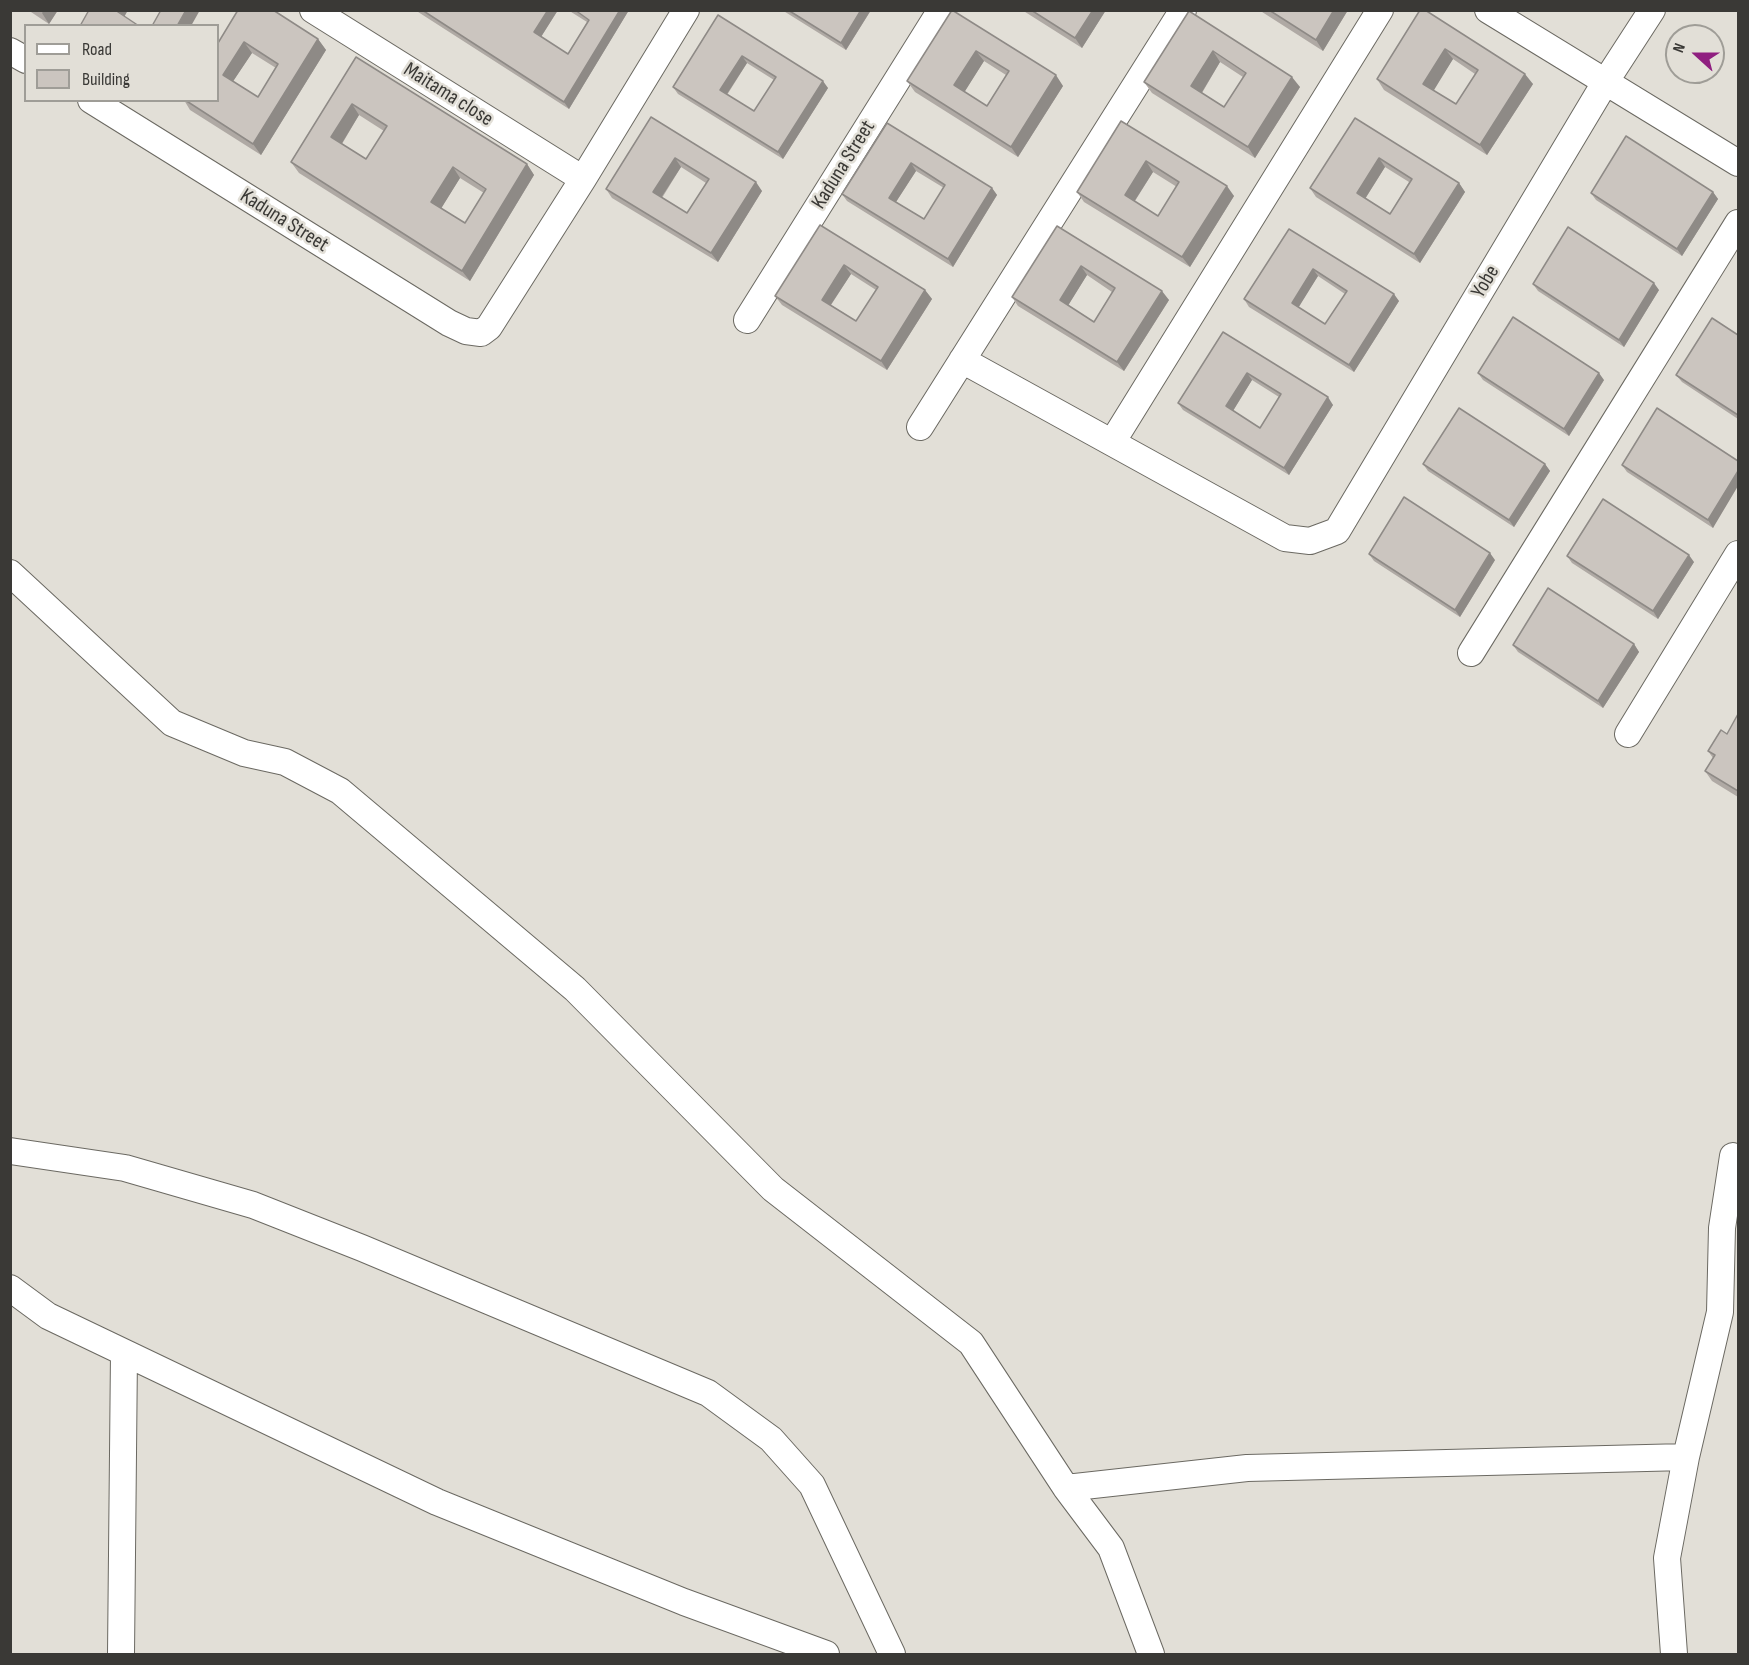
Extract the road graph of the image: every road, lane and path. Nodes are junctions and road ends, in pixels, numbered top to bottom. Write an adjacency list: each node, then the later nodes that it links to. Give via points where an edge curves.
1 (313, 10): 13 (street, Maitama close)
2 (686, 10): 13 (street)
3 (941, 10): 15 (street, Kaduna Street)
4 (1184, 10): 16 (street)
5 (1380, 10): 18 (street)
6 (1488, 10): 10 (street)
7 (1652, 10): 10 (street, Yobe)
8 (10, 51): 9 (street)
9 (24, 59)
10 (1606, 81): 12 (street); 18 (street, Yobe, via 1337,531 1310,541 1285,538)
11 (94, 102): 13 (street, Kaduna Street, via 466,331 481,333 489,327)
12 (1738, 163)
13 (583, 179)
14 (1738, 223): 21 (street)
15 (747, 320)
16 (962, 360): 17 (street); 18 (street)
17 (920, 427)
18 (1113, 441)
19 (1738, 554): 22 (street)
20 (10, 573): 28 (street, via 172,723 244,753 285,762 340,791 575,989 773,1189 971,1343)
21 (1471, 653)
22 (1628, 734)
23 (10, 1151): 31 (street, via 125,1168 253,1205 708,1393 771,1439 812,1485)
24 (1733, 1156): 27 (street, via 1722,1228 1720,1312)
25 (10, 1288): 26 (street, via 48,1316)
26 (124, 1353): 29 (street); 30 (street, via 437,1502)
27 (1686, 1457): 28 (street, via 1247,1468); 33 (street, via 1667,1558)
28 (1066, 1488): 32 (street, via 1111,1548)
29 (121, 1654)
30 (826, 1654)
31 (892, 1654)
32 (1151, 1654)
33 (1674, 1654)

